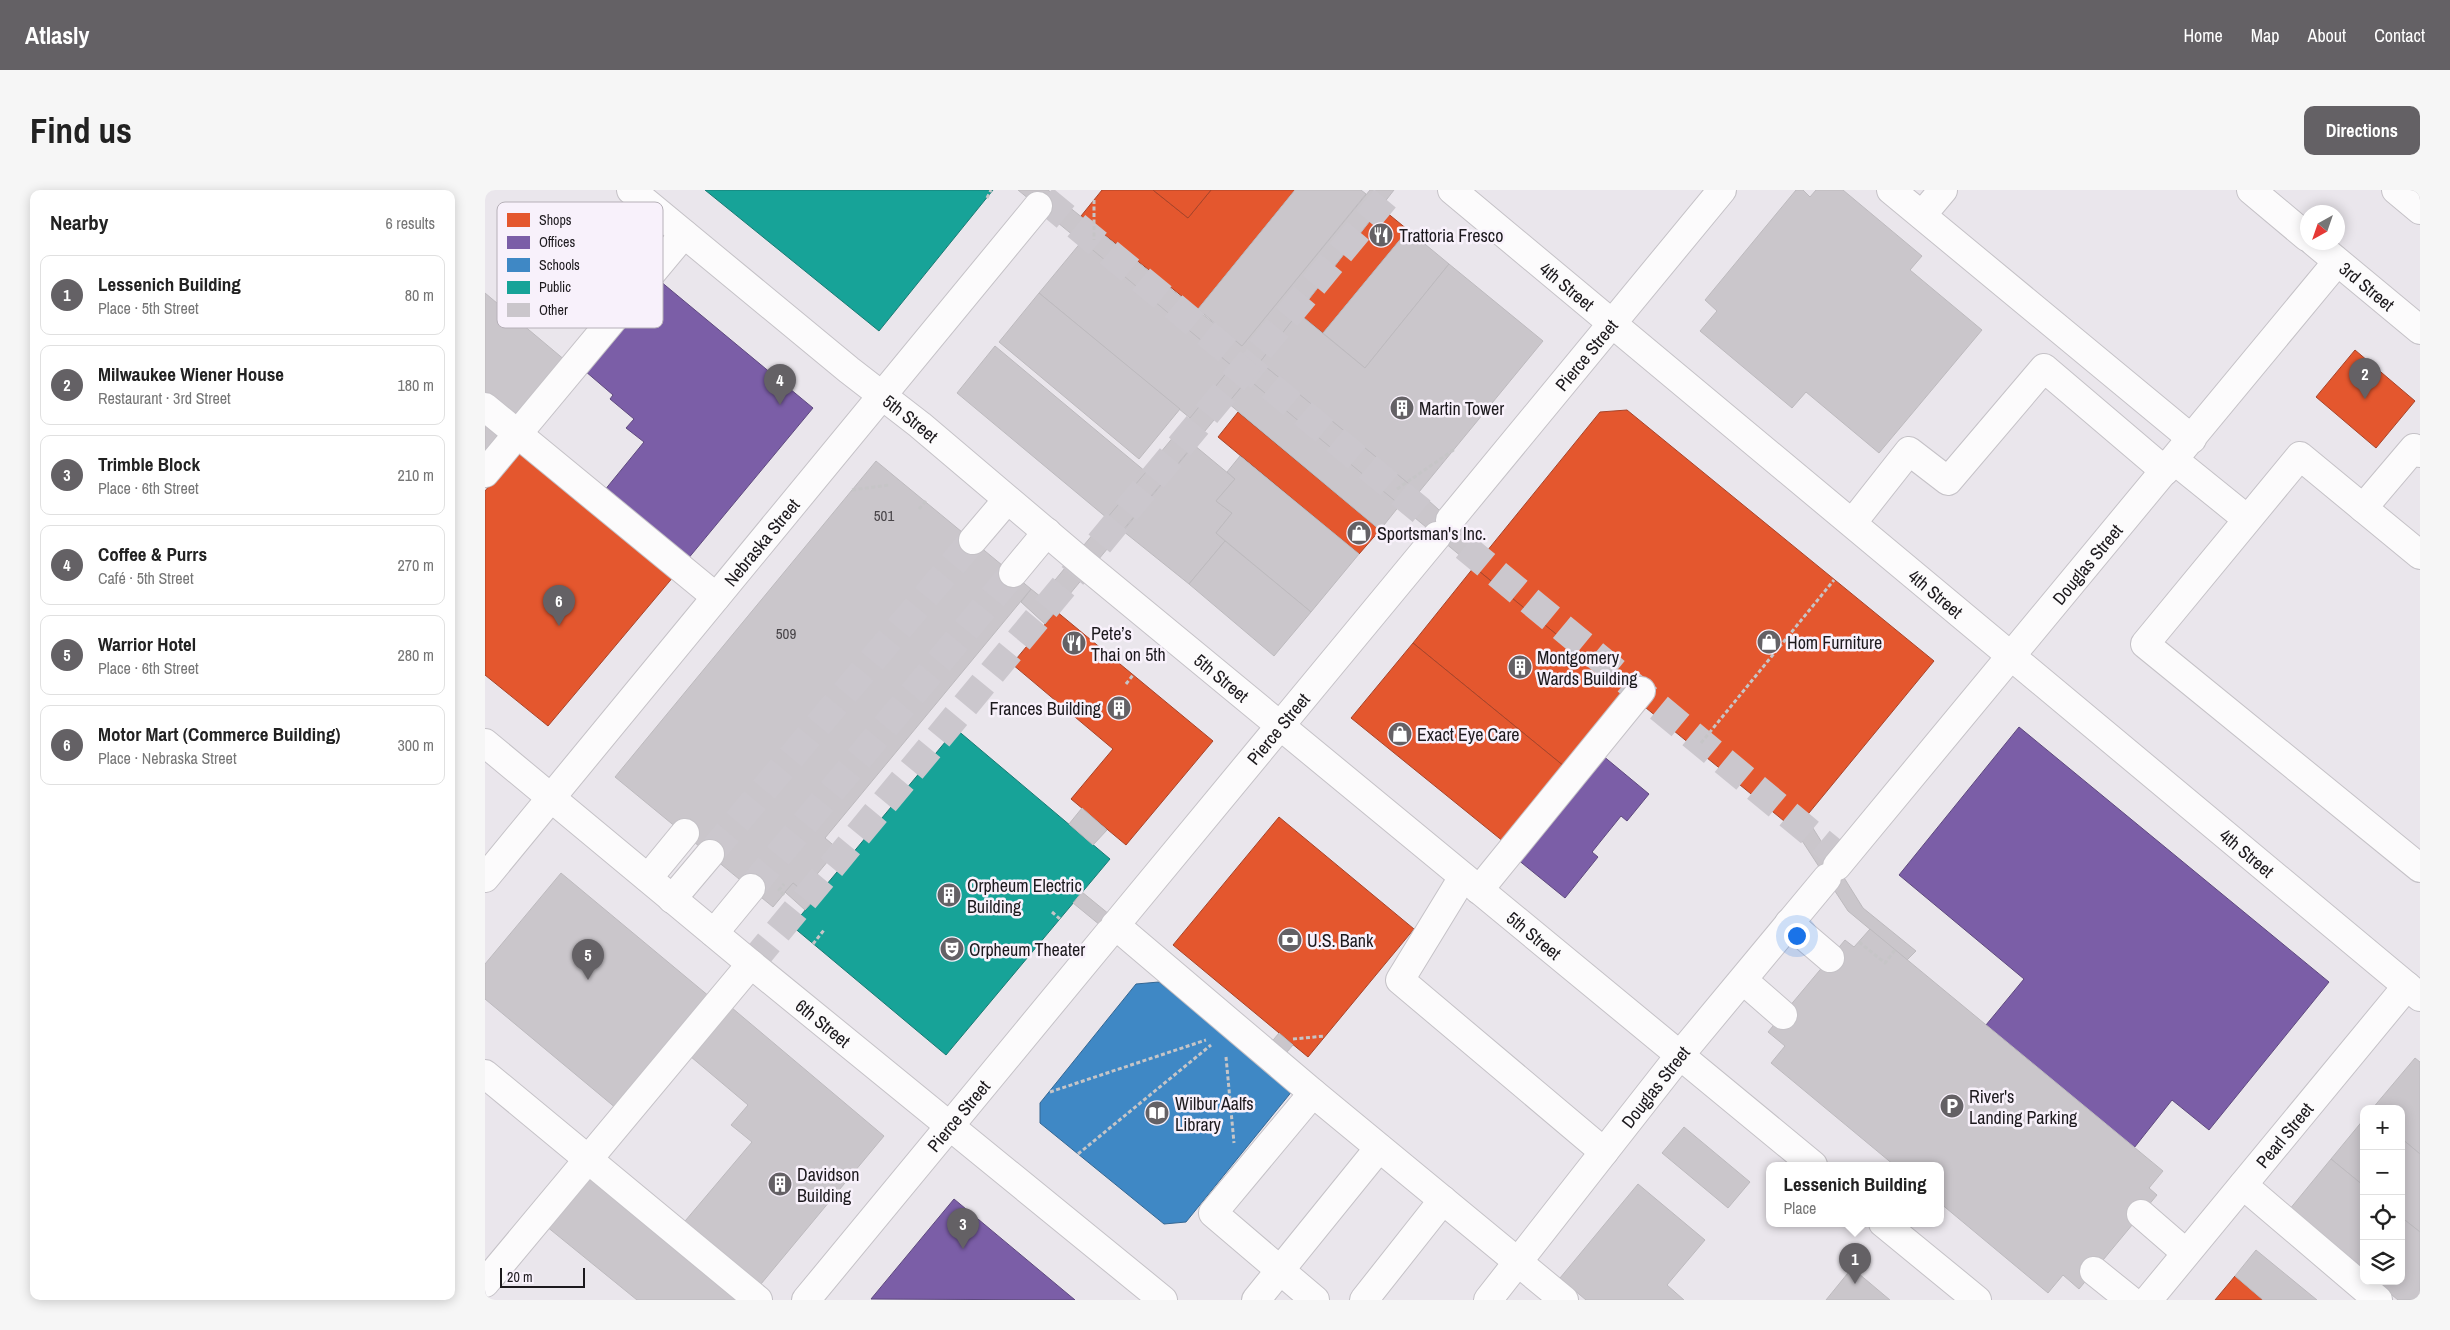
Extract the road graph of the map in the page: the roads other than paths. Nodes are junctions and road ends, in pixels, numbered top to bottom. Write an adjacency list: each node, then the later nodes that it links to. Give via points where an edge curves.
1 (631, 190): 9 (main road, 5th Street)
2 (1452, 190): 18 (main road, 4th Street)
3 (1722, 190): 18 (main road, Pierce Street)
4 (1891, 190): 11 (main road)
5 (1943, 190): 11 (main road)
6 (2251, 190): 13 (main road)
7 (2395, 190): 10 (main road)
8 (1046, 196): 21 (main road, Nebraska Street)
9 (645, 202)
10 (2420, 210)
11 (1922, 215): 24 (main road)
12 (663, 217): 14 (main road, 5th Street)
13 (2300, 231)
14 (684, 234): 16 (main road); 21 (main road, 5th Street)
15 (2323, 250): 17 (main road, 3rd Street)
16 (663, 259)
17 (2337, 262): 20 (main road, 3rd Street); 24 (main road, Douglas Street)
18 (1612, 323): 31 (main road, 4th Street); 39 (main road, Pierce Street)
19 (606, 328): 23 (main road)
20 (2420, 330)
21 (882, 395): 28 (main road, 5th Street); 36 (main road, Nebraska Street)
22 (485, 407): 23 (main road)
23 (517, 434): 27 (main road); 36 (main road)
24 (2192, 439): 26 (main road, Douglas Street)
25 (2420, 453): 29 (main road, via 2414,448)
26 (2170, 466): 30 (main road); 31 (main road, via 2044,368 1948,481 1909,451); 37 (main road, Douglas Street)
27 (485, 473)
28 (1007, 500): 32 (main road, 5th Street); 33 (main road)
29 (2363, 508): 30 (main road, via 2300,456); 34 (main road)
30 (2247, 519): 44 (main road, via 2145,644)
31 (1853, 522): 37 (main road, 4th Street)
32 (1047, 532): 35 (main road); 39 (main road, 5th Street)
33 (973, 540)
34 (2420, 555)
35 (1013, 573)
36 (716, 597): 41 (main road, Nebraska Street)
37 (2011, 654): 50 (main road, Douglas Street); 56 (main road, 4th Street)
38 (1641, 691): 47 (main road)
39 (1280, 726): 47 (main road, 5th Street); 51 (main road, Pierce Street)
40 (485, 743): 41 (main road, 6th Street)
41 (550, 797): 45 (main road, Nebraska Street); 46 (main road, 6th Street)
42 (685, 833): 46 (main road)
43 (710, 854): 49 (main road)
44 (2420, 868)
45 (485, 878)
46 (648, 878): 49 (main road, 6th Street)
47 (1471, 884): 58 (main road, 5th Street); 63 (main road, via 1400,980)
48 (751, 888): 52 (main road)
49 (672, 899): 52 (main road, 6th Street)
50 (1789, 923): 53 (main road); 55 (main road, Douglas Street)
51 (1114, 926): 60 (main road); 61 (main road, Pierce Street)
52 (714, 933): 54 (main road, 6th Street)
53 (1830, 958)
54 (751, 964): 61 (main road, 6th Street); 64 (main road)
55 (1743, 981): 57 (main road); 58 (main road, Douglas Street)
56 (2416, 984): 66 (main road, Pearl Street)
57 (1783, 1015)
58 (1680, 1056): 63 (main road, Douglas Street); 65 (main road, 5th Street)
59 (485, 1074): 64 (main road)
60 (1313, 1093): 62 (main road); 72 (main road, via 1213,1213)
61 (951, 1125): 75 (main road, 6th Street); 77 (main road, Pierce Street)
62 (1379, 1148): 67 (main road); 72 (main road)
63 (1604, 1152): 71 (main road, Douglas Street)
64 (588, 1159): 74 (main road); 76 (main road)
65 (1809, 1162)
66 (2243, 1185): 70 (main road, Pearl Street); 86 (main road)
67 (1443, 1200): 71 (main road); 80 (main road)
68 (2141, 1214): 70 (main road)
69 (1888, 1227): 83 (main road)
70 (2187, 1253): 85 (main road, Pearl Street)
71 (1518, 1262): 81 (main road, Douglas Street); 82 (main road)
72 (1279, 1270): 78 (main road); 79 (main road)
73 (2094, 1271): 84 (main road)
74 (485, 1283)
75 (1152, 1296)
76 (759, 1300)
77 (806, 1300)
78 (1255, 1300)
79 (1315, 1300)
80 (1364, 1300)
81 (1488, 1300)
82 (1564, 1300)
83 (1977, 1300)
84 (2130, 1300)
85 (2148, 1300)
86 (2378, 1300)

